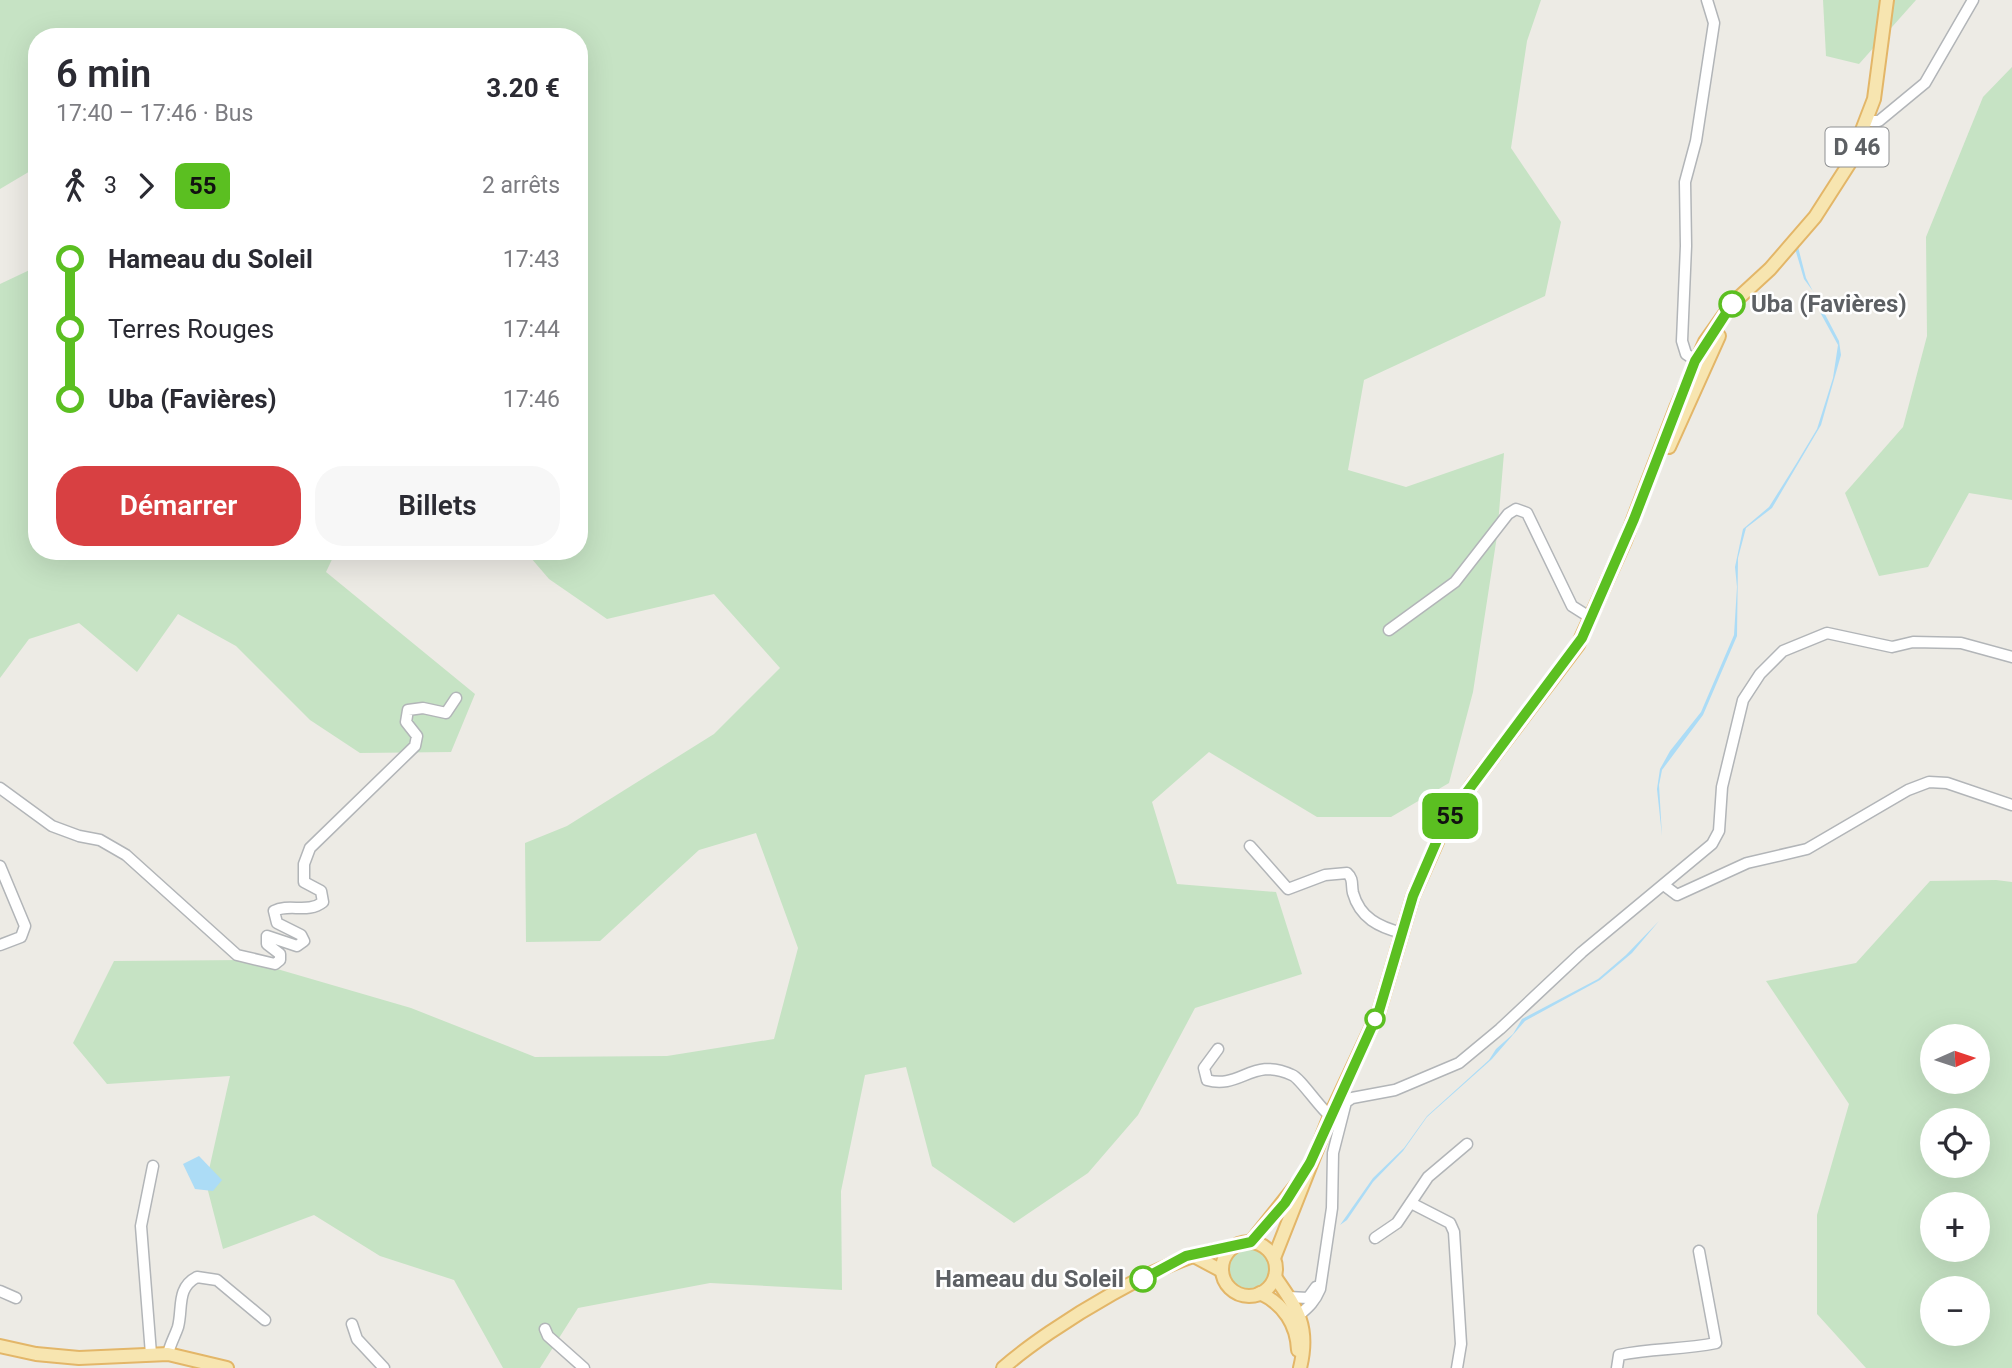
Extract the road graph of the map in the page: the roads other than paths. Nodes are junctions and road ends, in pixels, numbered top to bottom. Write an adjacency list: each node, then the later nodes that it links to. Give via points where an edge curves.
1 (1707, 0): 5 (street, via 1714,23 1685,182 1682,341 1686,354)
2 (1887, 0): 4 (main road, D 46, via 1880,64)
3 (1973, 0): 4 (street, via 1924,83 1879,121)
4 (1867, 121): 5 (main road, D 46, via 1828,200)
5 (1700, 363): 6 (main road, D 46, via 1672,440)
6 (1591, 618): 7 (street, via 1572,606 1527,513 1516,509 1455,582); 15 (main road, D 46, via 1570,657 1444,826 1419,879)
7 (1390, 629)
8 (2012, 657): 14 (street, via 1961,643 1913,642 1892,647 1827,633 1783,651 1743,700 1722,787 1716,838)
9 (456, 698): 10 (street, via 445,713 419,707 408,710 406,722 417,736 415,746 311,846 304,882 321,891 323,902 274,911 277,923 304,941 297,946 267,936 267,944 280,954 275,964 237,955 126,855 100,840 52,826)
10 (0, 788)
11 (2012, 806): 14 (street, via 1947,783 1929,782 1807,849 1746,863 1677,895)
12 (1250, 846): 15 (street, via 1286,889 1325,875 1347,873 1364,914 1378,926)
13 (0, 866): 16 (street, via 25,926 21,937)
14 (1665, 886): 31 (street, via 1582,952 1459,1063 1395,1090 1346,1102 1333,1153 1332,1208)
15 (1402, 933): 18 (main road, D 46, via 1379,1011)
16 (0, 945)
17 (1218, 1049): 18 (street, via 1204,1068 1207,1080 1233,1080 1259,1068 1290,1074)
18 (1330, 1116): 20 (main road, D 46)
19 (1467, 1144): 22 (street, via 1428,1177)
20 (1310, 1163): 24 (main road, D 46, via 1285,1203); 28 (main road, D 46)
21 (153, 1166): 41 (street, via 141,1226)
22 (1411, 1203): 23 (street, via 1398,1223); 48 (street, via 1450,1223 1454,1231 1461,1344)
23 (1375, 1238)
24 (1251, 1242): 25 (main road); 28 (main road, via 1265,1247)
25 (1232, 1248): 27 (main road); 29 (main road)
26 (1699, 1251): 49 (street, via 1716,1343 1686,1349 1654,1347 1619,1355)
27 (1191, 1255): 29 (main road); 46 (main road, via 1043,1336)
28 (1274, 1258): 30 (main road)
29 (1222, 1271): 33 (main road, via 1227,1284 1239,1293)
30 (1275, 1277): 33 (main road); 35 (main road)
31 (1322, 1278): 35 (street, via 1308,1298); 36 (street, via 1315,1301)
32 (0, 1292): 34 (street)
33 (1260, 1293): 35 (main road)
34 (16, 1298)
35 (1285, 1303): 36 (main road); 47 (main road, via 1297,1339)
36 (1299, 1315): 47 (main road, via 1305,1340)
37 (265, 1320): 42 (street, via 217,1280 197,1276 182,1294)
38 (352, 1324): 44 (street, via 357,1339)
39 (545, 1329): 45 (street)
40 (0, 1346): 41 (main road, via 72,1358)
41 (151, 1353): 42 (main road)
42 (168, 1354): 43 (main road)
43 (227, 1368)
44 (384, 1368)
45 (584, 1368)
46 (1003, 1368)
47 (1298, 1368)
48 (1457, 1368)
49 (1618, 1368)

